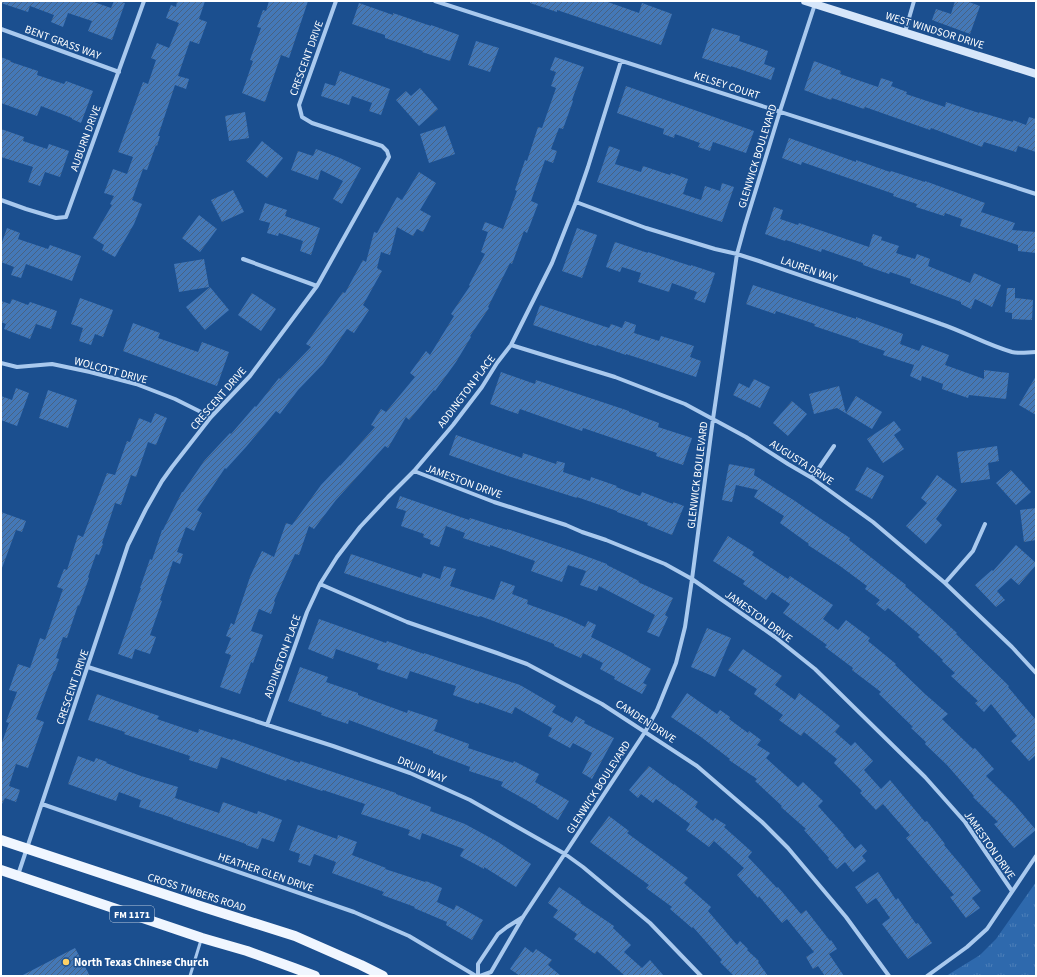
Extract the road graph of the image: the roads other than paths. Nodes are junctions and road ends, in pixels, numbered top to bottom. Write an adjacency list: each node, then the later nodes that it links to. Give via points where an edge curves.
1 (144, 1): 10 (street, AUBURN DRIVE)
2 (336, 1): 18 (street, CRESCENT DRIVE, via 299,105 302,117 312,123 382,146 390,157)
3 (435, 1): 9 (street, KELSEY COURT)
4 (805, 1): 6 (street, WEST WINDSOR DRIVE)
5 (914, 1): 8 (street)
6 (815, 4): 8 (street, WEST WINDSOR DRIVE); 12 (street, GLENWICK BOULEVARD)
7 (1, 29): 10 (street, BENT GRASS WAY)
8 (905, 32): 11 (street, WEST WINDSOR DRIVE)
9 (621, 60): 12 (street, KELSEY COURT); 15 (street, ADDINGTON PLACE)
10 (119, 72): 14 (street, AUBURN DRIVE, via 66,217 56,218)
11 (1036, 74)
12 (780, 111): 13 (street, KELSEY COURT); 16 (street, GLENWICK BOULEVARD)
13 (1036, 194)
14 (1, 200)
15 (576, 202): 16 (street, LAUREN WAY, via 646,228); 19 (street, ADDINGTON PLACE, via 552,264)
16 (737, 254): 20 (street, LAUREN WAY, via 901,309 1013,352); 23 (street, GLENWICK BOULEVARD)
17 (243, 259): 18 (street)
18 (317, 286): 22 (street, CRESCENT DRIVE, via 250,376)
19 (511, 345): 23 (street, AUGUSTA DRIVE, via 615,377 685,404); 25 (street, ADDINGTON PLACE, via 453,425)
20 (1036, 352)
21 (1, 363): 22 (street, WOLCOTT DRIVE, via 17,367 52,364 90,372 136,384)
22 (211, 417): 31 (street, CRESCENT DRIVE, via 172,466 146,509 128,546)
23 (713, 419): 26 (street, AUGUSTA DRIVE); 28 (street, GLENWICK BOULEVARD)
24 (834, 446): 26 (street)
25 (414, 471): 28 (street, JAMESTON DRIVE, via 494,502 566,524 665,564); 30 (street, ADDINGTON PLACE, via 360,527)
26 (812, 478): 29 (street, AUGUSTA DRIVE, via 873,522)
27 (985, 524): 29 (street, via 973,551)
28 (692, 579): 34 (street, GLENWICK BOULEVARD, via 685,627 676,663); 42 (street, JAMESTON DRIVE, via 775,637 832,685 955,810)
29 (945, 582): 32 (street, AUGUSTA DRIVE)
30 (320, 584): 33 (street, ADDINGTON PLACE, via 307,612); 34 (street, CAMDEN DRIVE, via 407,622 527,664 602,704)
31 (88, 667): 33 (street, DRUID WAY); 35 (street, CRESCENT DRIVE)
32 (1036, 673)
33 (267, 725): 38 (street, DRUID WAY, via 422,778 470,800)
34 (646, 732): 38 (street, GLENWICK BOULEVARD); 50 (street, CAMDEN DRIVE, via 697,766 788,848 846,916)
35 (42, 804): 37 (street, CRESCENT DRIVE); 48 (street, HEATHER GLEN DRIVE, via 354,912 409,936)
36 (1, 840): 37 (main road, CROSS TIMBERS ROAD / FM 1171)
37 (27, 848): 41 (street, CRESCENT DRIVE); 47 (main road, CROSS TIMBERS ROAD / FM 1171, via 295,936)
38 (565, 854): 43 (street, GLENWICK BOULEVARD); 49 (street, DRUID WAY, via 650,923)
39 (1036, 856): 42 (street)
40 (1, 870): 41 (main road, FM 1171)
41 (18, 876): 44 (main road, FM 1171)
42 (1012, 891): 51 (street, via 987,929)
43 (524, 917): 48 (street, GLENWICK BOULEVARD, via 491,972); 48 (street, GLENWICK BOULEVARD, via 498,934 478,964)
44 (202, 938): 45 (lane); 46 (main road, FM 1171, via 247,951)
45 (190, 976)
46 (315, 976)
47 (383, 976)
48 (478, 976)
49 (701, 976)
50 (889, 976)
51 (927, 976)

